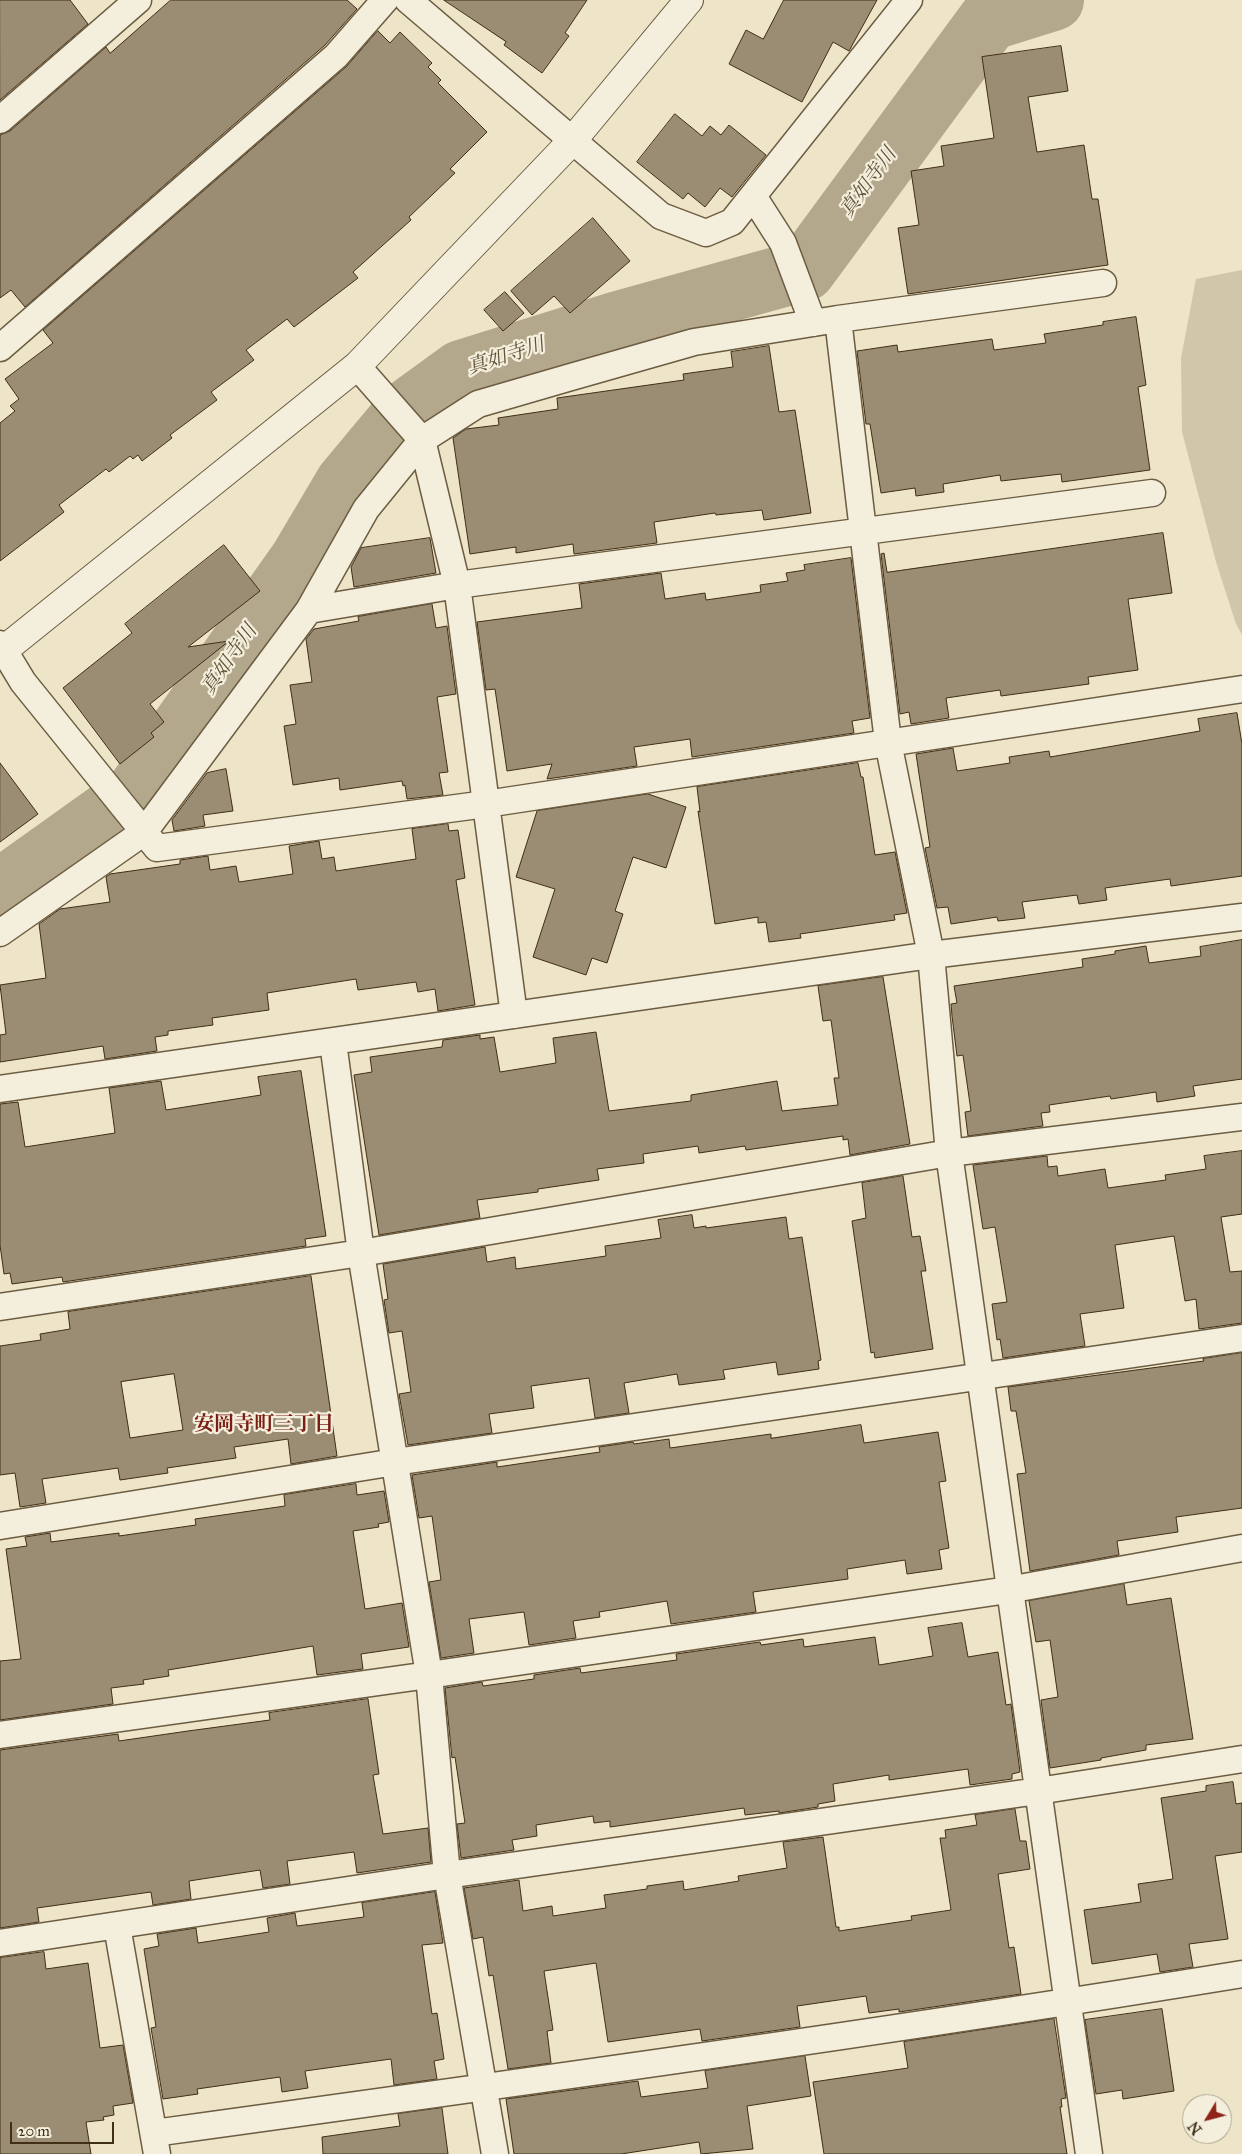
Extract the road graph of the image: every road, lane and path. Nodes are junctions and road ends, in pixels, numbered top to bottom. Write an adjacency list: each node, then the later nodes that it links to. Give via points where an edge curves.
1 (138, 0): 6 (street)
2 (385, 0): 11 (street, via 336,56)
3 (408, 0): 7 (street)
4 (689, 0): 7 (street)
5 (909, 0): 8 (street)
6 (0, 120)
7 (572, 141): 8 (street, via 661,216 706,233 732,222); 12 (street)
8 (753, 196): 10 (street, via 783,243)
9 (1103, 283): 10 (street)
10 (825, 321): 13 (street, via 694,342 478,404); 15 (street)
11 (0, 348)
12 (357, 366): 13 (street); 18 (street)
13 (422, 440): 16 (street); 17 (street, via 366,509)
14 (1152, 493): 15 (street)
15 (863, 531): 16 (street); 20 (street)
16 (457, 586): 17 (street); 21 (street)
17 (308, 610): 22 (street)
18 (1, 649): 22 (street, via 23,682)
19 (1242, 689): 20 (street)
20 (888, 742): 21 (street); 25 (street)
21 (486, 804): 22 (street, via 157,848); 26 (street)
22 (144, 832): 24 (street)
23 (1242, 917): 25 (street)
24 (0, 933)
25 (931, 955): 26 (street); 30 (street)
26 (514, 1015): 27 (street)
27 (333, 1042): 28 (street); 31 (street)
28 (0, 1089)
29 (1242, 1117): 30 (street)
30 (948, 1153): 31 (street); 34 (street)
31 (361, 1253): 32 (street); 35 (street)
32 (0, 1307)
33 (1242, 1338): 34 (street)
34 (979, 1378): 35 (street); 38 (street)
35 (395, 1462): 36 (street); 39 (street)
36 (0, 1526)
37 (1242, 1548): 38 (street)
38 (1008, 1590): 39 (street); 42 (street)
39 (429, 1675): 40 (street); 43 (street)
40 (0, 1735)
41 (1242, 1759): 42 (street)
42 (1038, 1791): 43 (street); 47 (street)
43 (447, 1875): 44 (street); 48 (street)
44 (117, 1926): 45 (street); 49 (street)
45 (0, 1943)
46 (1242, 1974): 47 (street)
47 (1069, 2002): 48 (street); 51 (street)
48 (485, 2088): 49 (street); 50 (street)
49 (155, 2143)
50 (495, 2154)
51 (1089, 2154)

